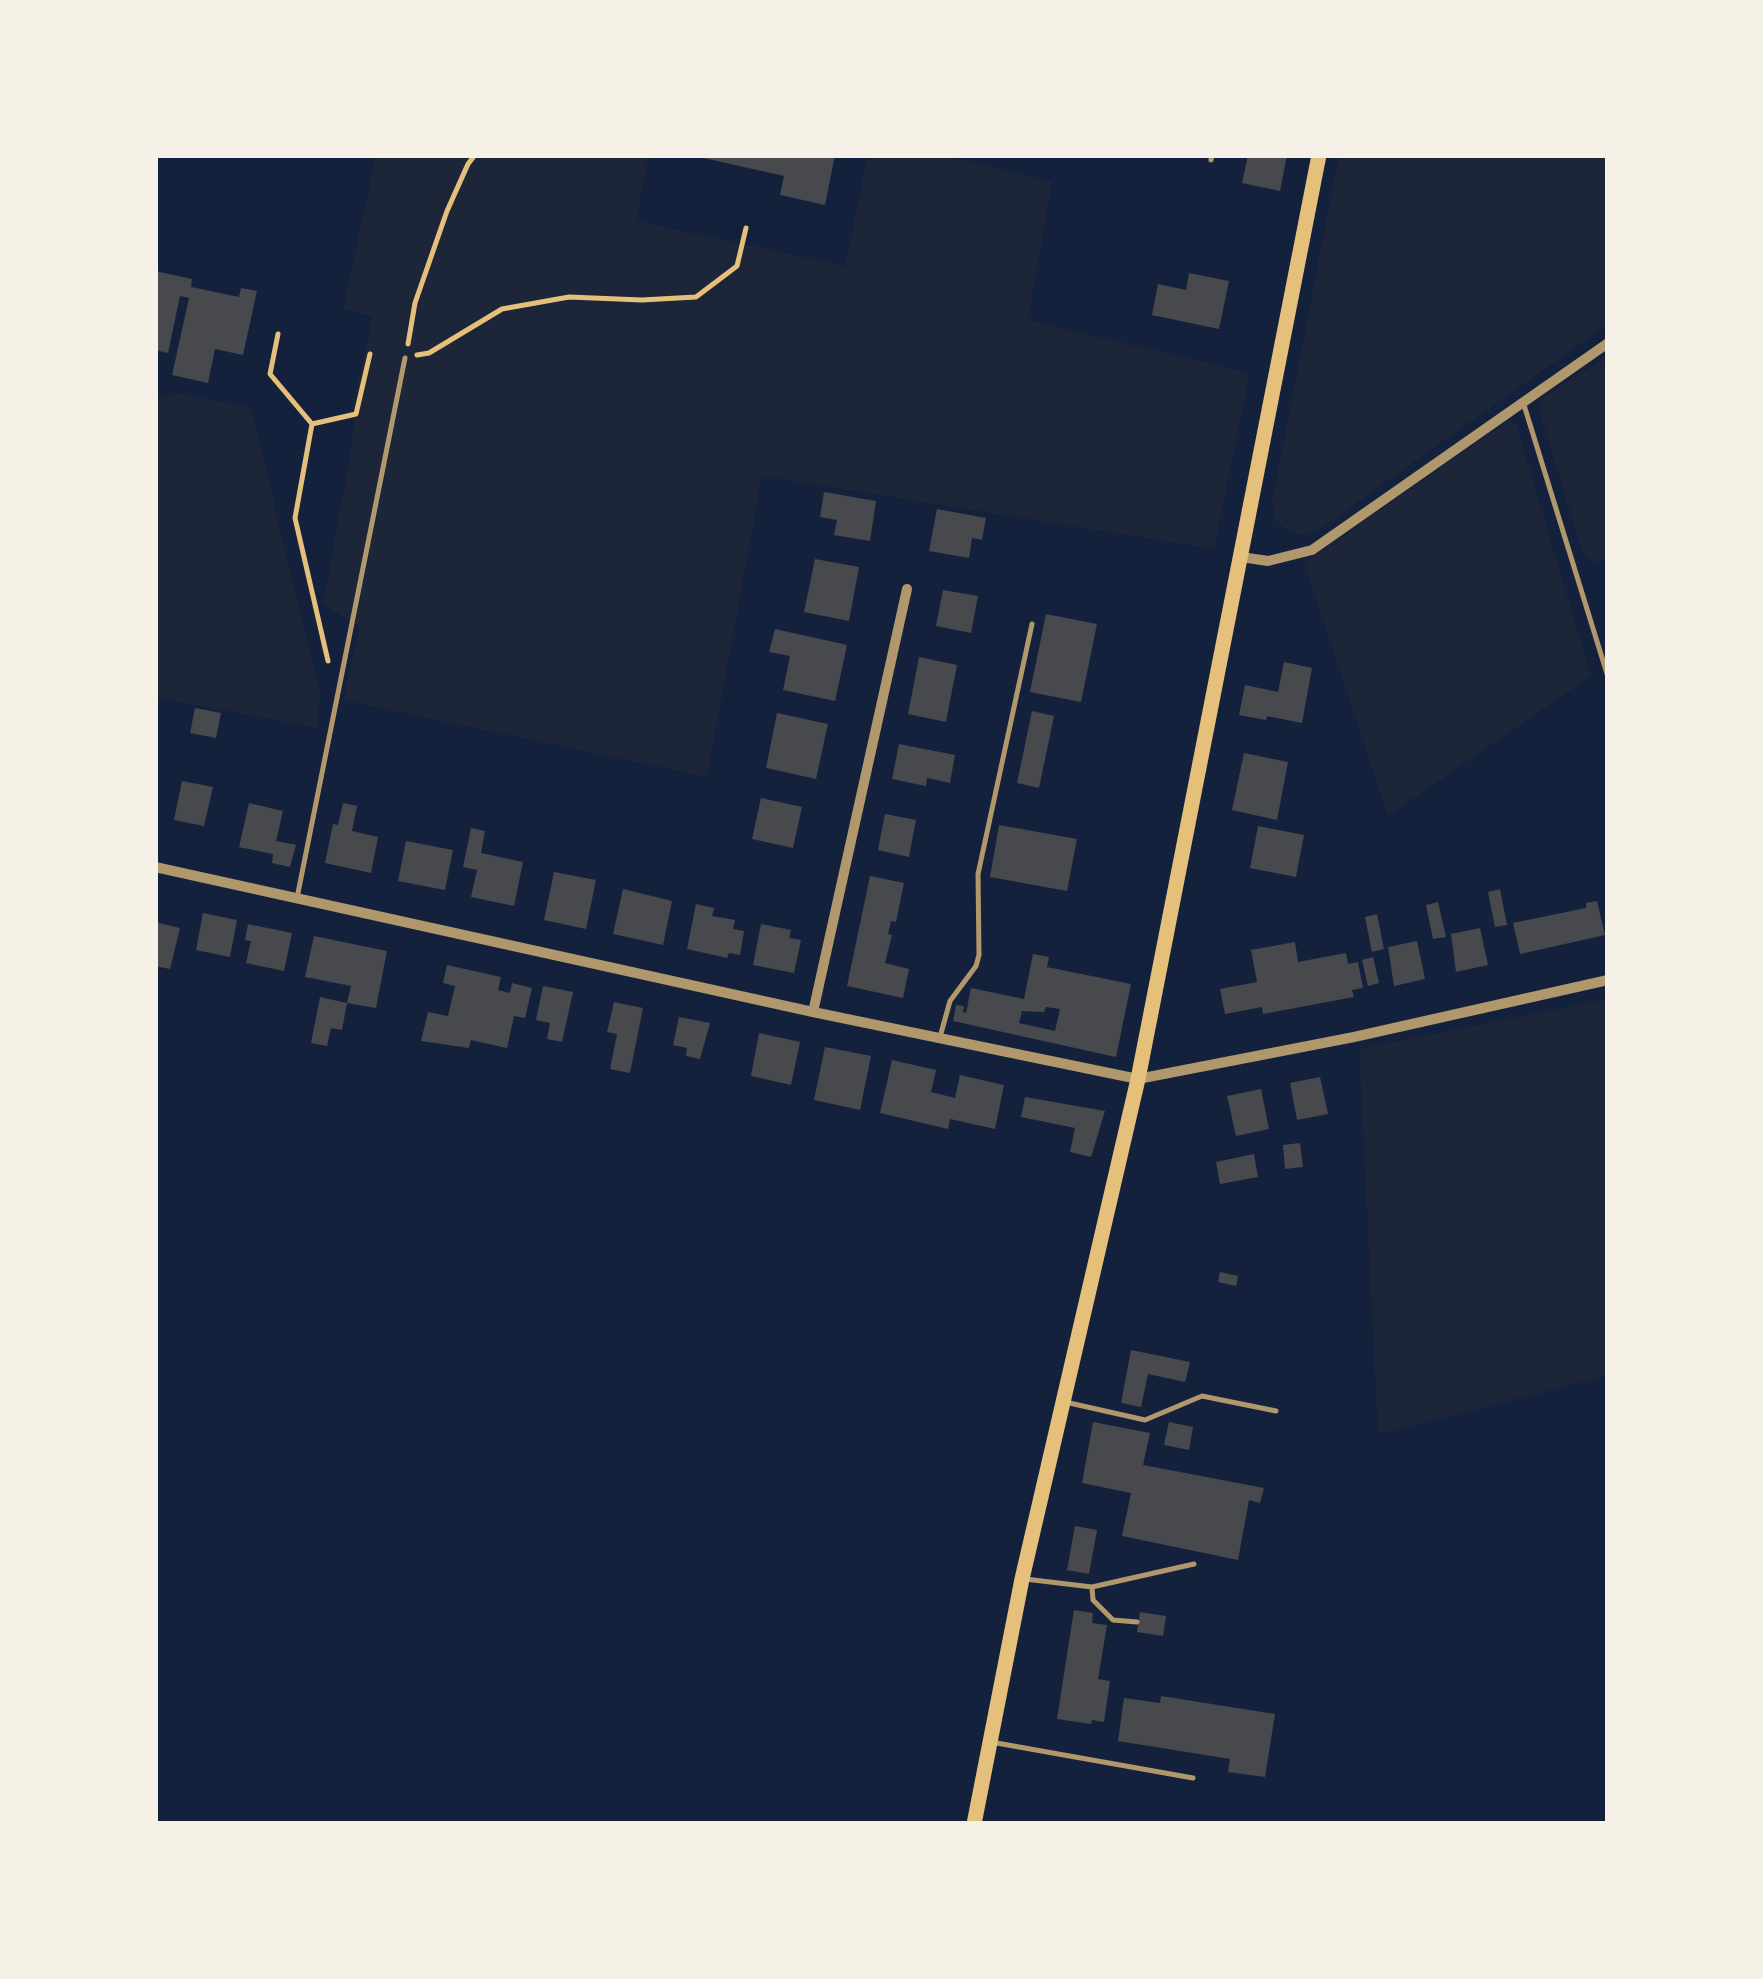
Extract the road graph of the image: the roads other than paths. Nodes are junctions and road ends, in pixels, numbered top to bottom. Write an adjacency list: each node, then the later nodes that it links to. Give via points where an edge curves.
1 (1318, 155): 5 (main road)
2 (1608, 343): 4 (street)
3 (406, 358): 10 (lane)
4 (1523, 402): 5 (street, via 1312,550 1268,561); 8 (lane)
5 (1241, 557): 14 (main road)
6 (907, 589): 12 (street)
7 (1032, 624): 13 (lane, via 978,874 979,955 950,1001)
8 (1608, 677)
9 (155, 867): 10 (street)
10 (297, 898): 12 (street)
11 (1608, 980): 14 (street)
12 (813, 1012): 13 (street)
13 (940, 1040): 14 (street)
14 (1138, 1079): 15 (main road)
15 (1062, 1401): 16 (lane, via 1145,1420 1202,1396); 18 (main road)
16 (1276, 1411)
17 (1194, 1564): 19 (lane)
18 (1022, 1579): 19 (lane); 21 (main road)
19 (1092, 1587): 20 (lane, via 1093,1600 1113,1620)
20 (1136, 1622)
21 (988, 1742): 22 (lane); 23 (main road)
22 (1192, 1778)
23 (974, 1824)

